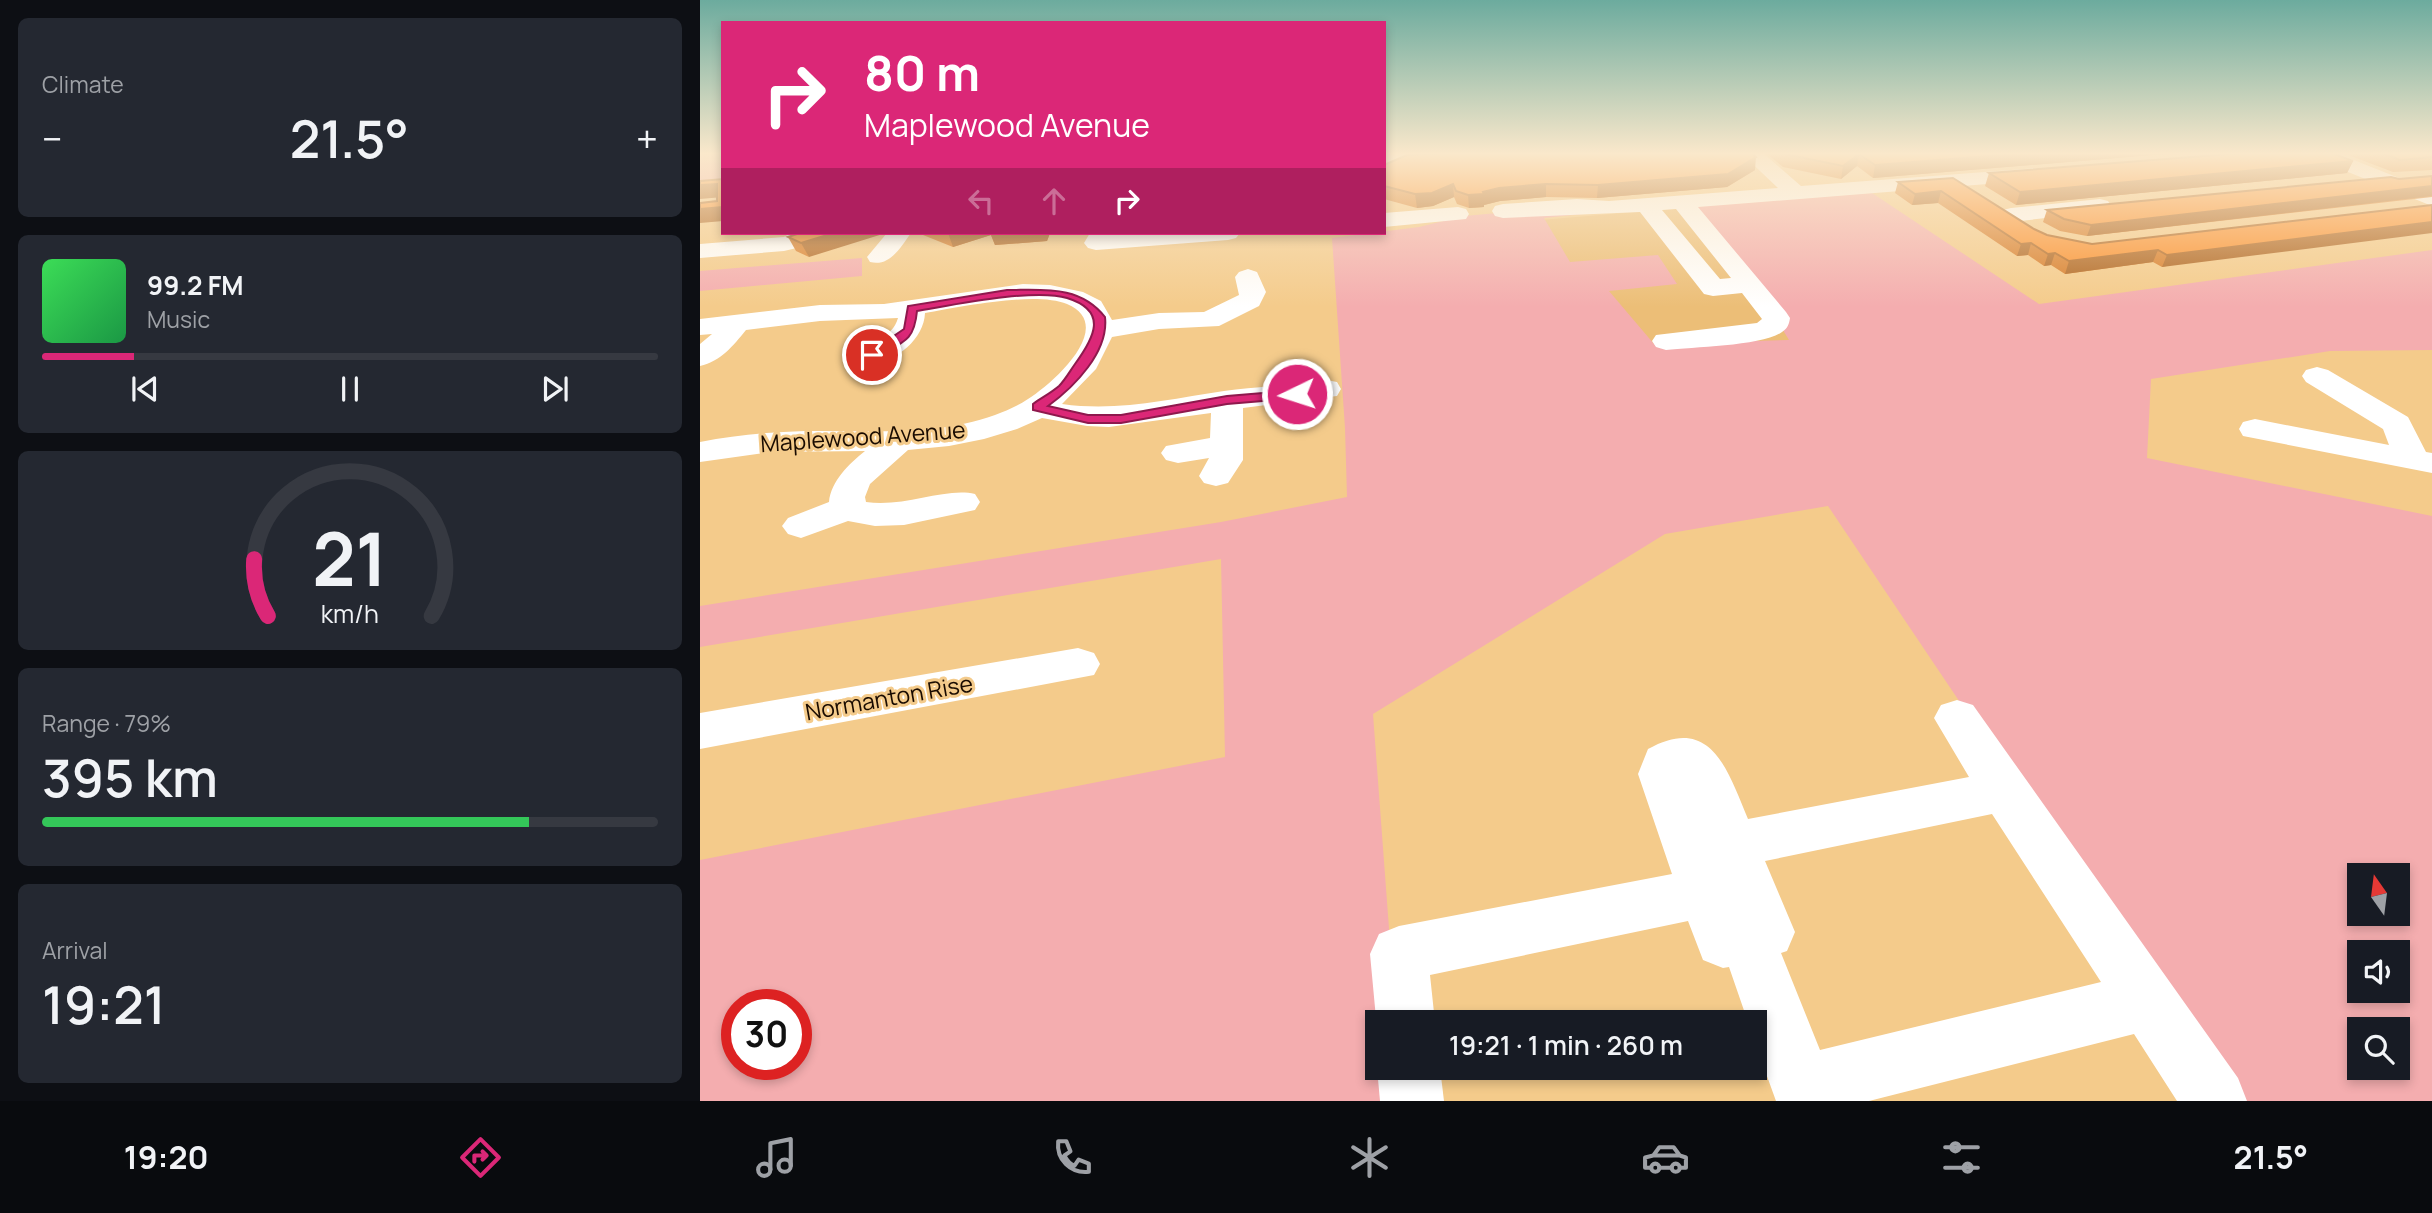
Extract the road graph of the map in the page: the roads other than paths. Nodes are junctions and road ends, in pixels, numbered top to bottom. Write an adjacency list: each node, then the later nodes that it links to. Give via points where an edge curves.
1 (1715, 204): 5 (street)
2 (1992, 204): 10 (street)
3 (2118, 204): 10 (street)
4 (2414, 204): 8 (street)
5 (1687, 208): 7 (street); 20 (street)
6 (1503, 211): 7 (street, via 1609,208 1616,219)
7 (1652, 211): 20 (street, via 1713,288)
8 (2404, 211)
9 (1458, 214): 11 (street)
10 (2011, 215): 15 (street)
11 (1386, 220)
12 (802, 235): 17 (street, via 784,244)
13 (897, 235): 18 (street)
14 (1202, 235): 16 (street, via 1096,243)
15 (2046, 236)
16 (1099, 237)
17 (700, 251)
18 (879, 257)
19 (1248, 277): 24 (street, via 1253,292 1248,311 1209,320 1159,321)
20 (1749, 284): 25 (street, via 1776,318 1775,325 1763,331)
21 (912, 309): 22 (street); 24 (street, via 1007,294 1069,295 1090,306 1099,317); 26 (street, via 910,329 915,338)
22 (737, 324): 23 (street); 27 (street)
23 (700, 327)
24 (1101, 330): 31 (street, Maplewood Avenue, via 1087,359 1064,388)
25 (1667, 341)
26 (872, 355)
27 (702, 363)
28 (2317, 376): 36 (street, via 2396,424)
29 (1326, 389): 30 (street)
30 (1227, 400): 31 (street, via 1121,419 1088,419); 35 (street, via 1222,461)
31 (1037, 407): 33 (street, Maplewood Avenue, via 984,429)
32 (2253, 426): 36 (street)
33 (900, 440): 34 (street, Maplewood Avenue, via 753,444); 38 (street, via 850,483 845,495)
34 (700, 452)
35 (1178, 453)
36 (2422, 461)
37 (962, 502): 38 (street, via 885,516)
38 (847, 508): 39 (street)
39 (801, 526)
40 (1078, 664): 42 (street, Normanton Rise)
41 (1957, 718): 43 (street)
42 (700, 731)
43 (2004, 791): 44 (street); 47 (street)
44 (1732, 845): 45 (street, via 1702,769 1677,756 1665,763 1663,774); 46 (street, via 1767,932)
45 (1706, 892): 46 (street, via 1723,941); 48 (street, via 1399,954)
46 (1746, 936): 50 (street)
47 (2147, 1001): 50 (street); 52 (street)
48 (1404, 1010)
49 (1410, 1080): 51 (street)
50 (1805, 1093)
51 (1412, 1101)
52 (2215, 1101)

